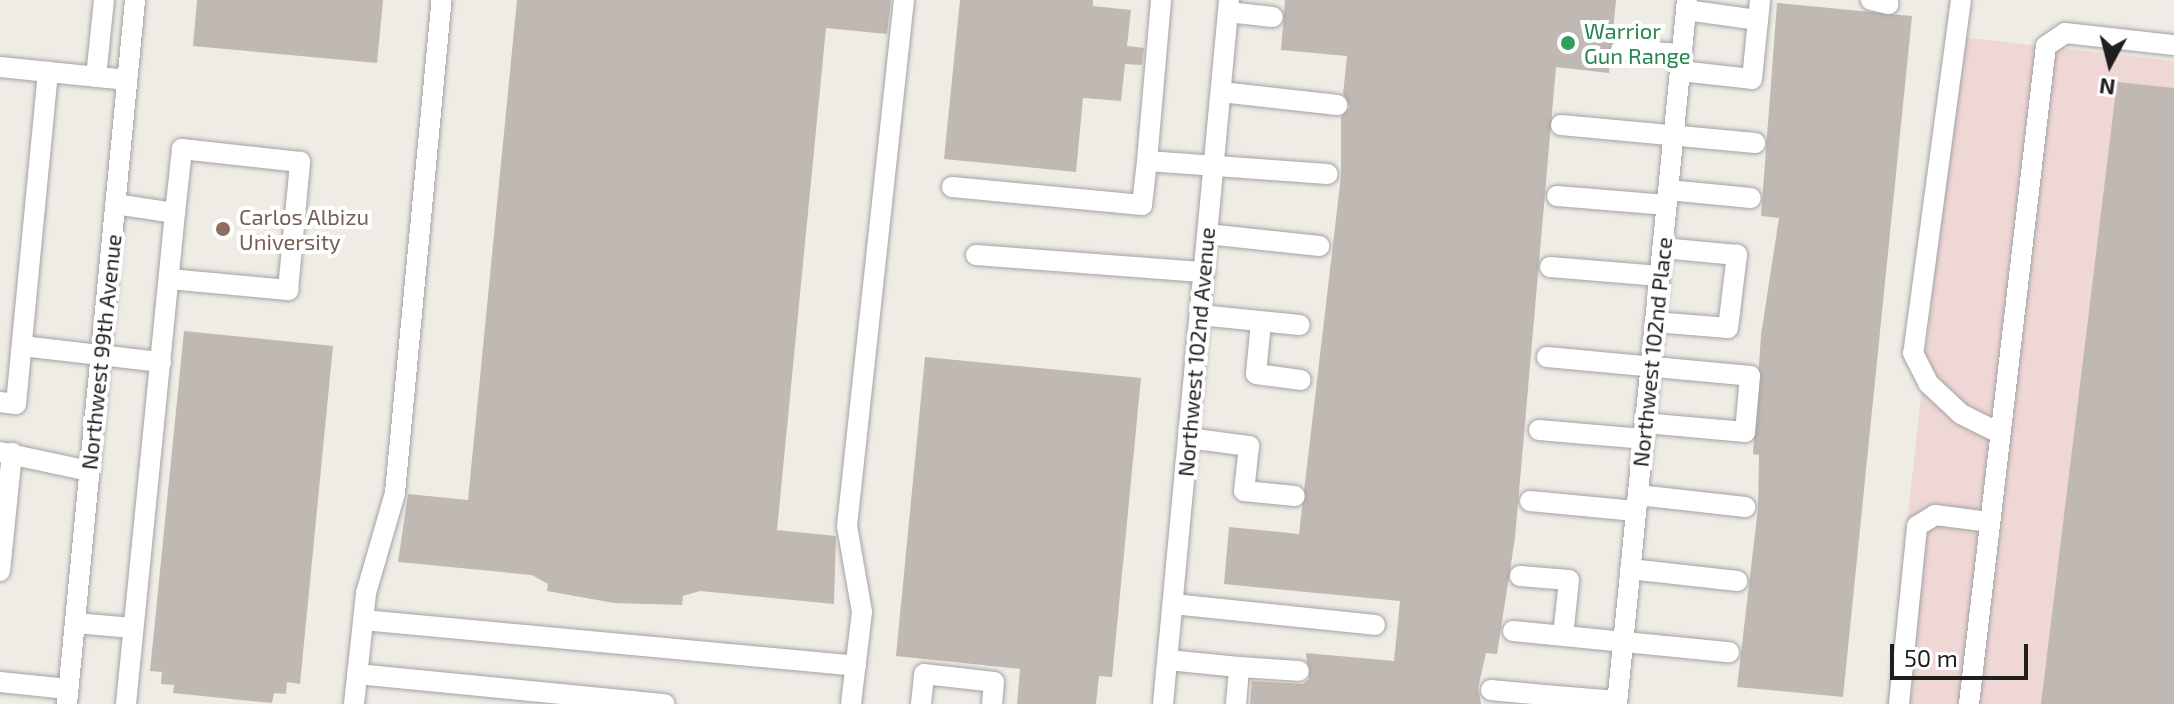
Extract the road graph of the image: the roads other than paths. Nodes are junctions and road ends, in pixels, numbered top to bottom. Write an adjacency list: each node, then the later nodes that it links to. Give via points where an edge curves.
1 (104, 0): 16 (street)
2 (135, 0): 17 (street, Northwest 99th Avenue)
3 (442, 0): 67 (street, via 395,493)
4 (904, 0): 76 (street, via 847,526 862,612)
5 (1161, 0): 23 (street)
6 (1961, 0): 53 (street, via 1913,353 1928,383 1961,414)
7 (1686, 5): 9 (street); 13 (street, Northwest 102nd Place)
8 (1229, 6): 10 (street); 18 (street, Northwest 102nd Avenue)
9 (1759, 10): 13 (street, via 1752,79)
10 (1273, 17)
11 (2174, 45): 53 (street, via 2065,33 2046,46)
12 (1621, 50): 13 (street)
13 (1681, 63): 21 (street, Northwest 102nd Place)
14 (0, 67): 15 (street)
15 (48, 72): 16 (street); 44 (street)
16 (96, 77): 17 (street)
17 (127, 80): 30 (street, Northwest 99th Avenue)
18 (1221, 92): 19 (street); 24 (street, Northwest 102nd Avenue)
19 (1337, 105)
20 (1561, 125): 21 (street)
21 (1674, 135): 22 (street); 28 (street, Northwest 102nd Place)
22 (1755, 143)
23 (1147, 161): 24 (street); 26 (street, via 1142,205)
24 (1214, 165): 25 (street); 32 (street, Northwest 102nd Avenue)
25 (1328, 174)
26 (952, 187)
27 (1557, 196): 28 (street)
28 (1667, 197): 29 (street); 34 (street, Northwest 102nd Place)
29 (1751, 198)
30 (115, 204): 31 (street); 45 (street, Northwest 99th Avenue)
31 (175, 213): 39 (street); 39 (street, via 182,149 300,162 288,290)
32 (1207, 234): 33 (street); 37 (street, Northwest 102nd Avenue)
33 (1319, 246)
34 (1662, 248): 38 (street, Northwest 102nd Place); 42 (street, via 1737,255 1728,328)
35 (976, 255): 37 (street)
36 (1550, 267): 38 (street)
37 (1204, 272): 40 (street, Northwest 102nd Avenue)
38 (1660, 276): 42 (street, Northwest 102nd Place)
39 (169, 279): 47 (street)
40 (1200, 315): 41 (street); 54 (street, Northwest 102nd Avenue)
41 (1261, 322): 43 (street); 49 (street, via 1256,374)
42 (1655, 322): 48 (street, Northwest 102nd Place)
43 (1300, 325)
44 (22, 346): 45 (street); 50 (street, via 16,404)
45 (103, 355): 47 (street); 56 (street, Northwest 99th Avenue)
46 (1547, 357): 48 (street)
47 (161, 362): 70 (street)
48 (1651, 366): 52 (street, Northwest 102nd Place); 52 (street, via 1750,376 1745,432)
49 (1301, 380)
50 (0, 402)
51 (1539, 430): 52 (street)
52 (1644, 431): 59 (street, Northwest 102nd Place)
53 (1999, 433): 61 (street)
54 (1188, 438): 57 (street, via 1251,436 1244,491); 66 (street, Northwest 102nd Avenue)
55 (6, 453): 56 (street); 63 (street)
56 (89, 471): 68 (street, Northwest 99th Avenue)
57 (1295, 496)
58 (1530, 501): 59 (street)
59 (1637, 503): 60 (street); 62 (street, Northwest 102nd Place)
60 (1745, 507)
61 (1989, 522): 93 (street, via 1935,515 1917,526); 94 (street)
62 (1630, 569): 65 (street); 73 (street, Northwest 102nd Place)
63 (0, 571)
64 (1520, 576): 72 (street, via 1569,580)
65 (1737, 581)
66 (1173, 604): 69 (street); 75 (street, Northwest 102nd Avenue)
67 (363, 620): 76 (street); 79 (street)
68 (75, 623): 70 (street); 82 (street, Northwest 99th Avenue)
69 (1375, 625)
70 (133, 628): 85 (street)
71 (1513, 631): 72 (street)
72 (1563, 636): 73 (street)
73 (1623, 642): 74 (street); 84 (street, Northwest 102nd Place)
74 (1729, 652)
75 (1168, 660): 77 (street); 91 (street, Northwest 102nd Avenue)
76 (856, 666): 88 (street)
77 (1239, 667): 78 (street); 92 (street)
78 (1299, 671)
79 (357, 674): 86 (street); 87 (street)
80 (0, 682): 82 (street)
81 (1491, 690): 83 (street)
82 (68, 697)
83 (1544, 700): 84 (street)
84 (1617, 703)
85 (126, 704)
86 (354, 704)
87 (665, 704)
88 (851, 704)
89 (921, 704): 90 (street, via 924,674 994,682)
90 (992, 704)
91 (1163, 704)
92 (1236, 704)
93 (1899, 704)
94 (1969, 704)

